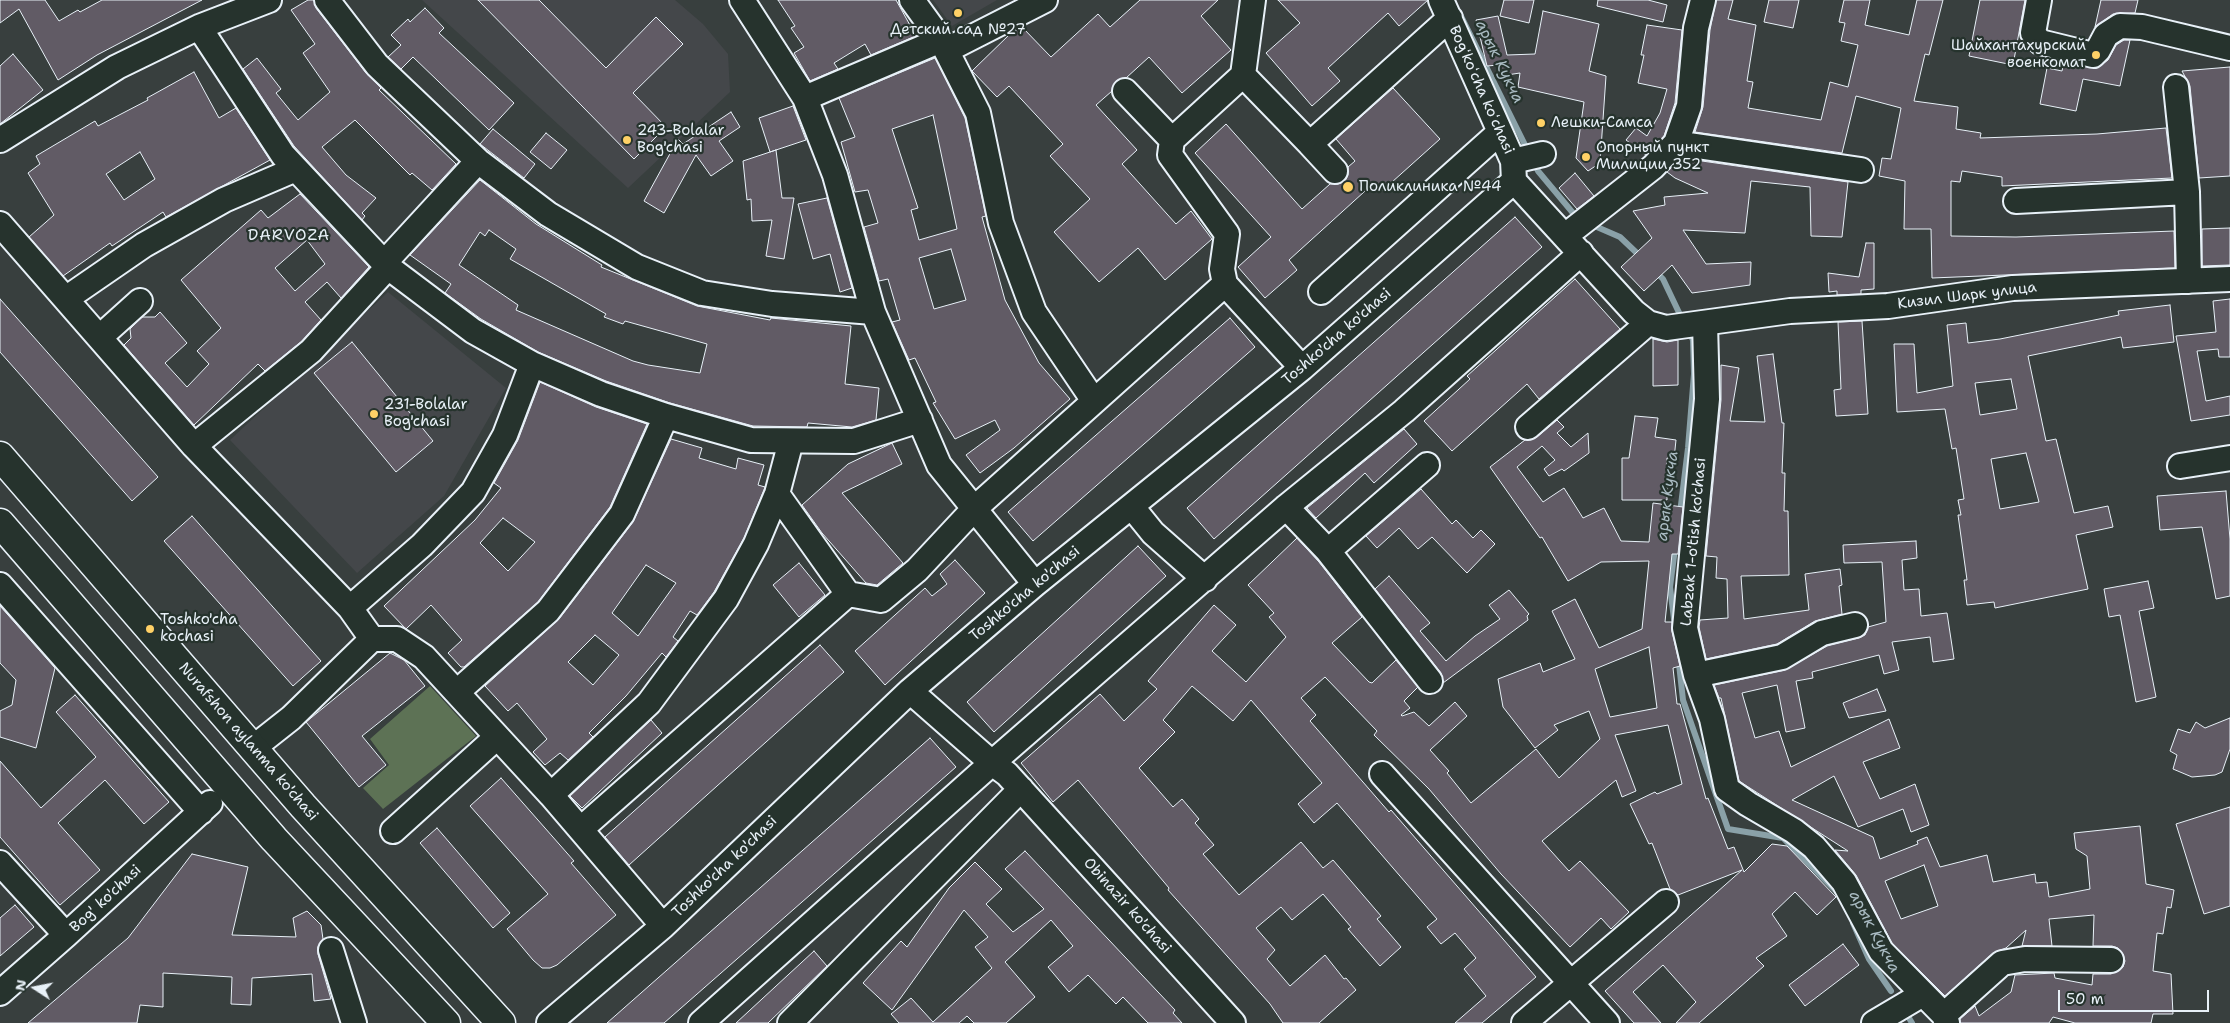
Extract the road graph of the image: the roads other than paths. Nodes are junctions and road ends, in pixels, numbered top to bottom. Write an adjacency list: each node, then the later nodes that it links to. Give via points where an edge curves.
1 (269, 0): 10 (street)
2 (327, 0): 23 (street, via 377,65)
3 (742, 0): 16 (street)
4 (912, 0): 11 (street)
5 (1045, 0): 11 (street)
6 (1253, 0): 13 (street)
7 (1703, 0): 20 (street, via 1696,28 1689,106)
8 (2039, 0): 12 (street, via 2033,33 2040,42 2092,55 2106,34 2120,26 2142,27)
9 (1445, 9): 17 (street, Bogʻkoʻcha koʻchasi); 21 (street)
10 (199, 27): 18 (street, via 117,67); 24 (street, via 283,155)
11 (944, 45): 16 (street); 45 (street, via 978,113 1001,223 1034,312)
12 (2230, 48)
13 (1243, 75): 19 (street); 21 (street)
14 (2176, 86): 28 (street)
15 (1125, 91): 19 (street)
16 (806, 98): 39 (street, via 835,175)
17 (1500, 132): 27 (street, Bogʻkoʻcha koʻchasi); 36 (street)
18 (0, 140)
19 (1172, 140): 35 (street, via 1170,155 1227,234 1222,269)
20 (1676, 143): 25 (street); 31 (street, via 1653,167 1602,206)
21 (1310, 144): 26 (street)
22 (1543, 154): 27 (street)
23 (478, 161): 32 (street); 39 (street, via 548,214 636,267 694,289 772,304)
24 (296, 169): 32 (street); 37 (street, via 224,200 144,245)
25 (1861, 170)
26 (1335, 171)
27 (1514, 171): 31 (street, Bogʻkoʻcha koʻchasi); 44 (street, Toshko'cha ko'chasi)
28 (2187, 192): 29 (street); 34 (street)
29 (2016, 200)
30 (0, 224): 37 (street)
31 (1573, 245): 41 (street, Bogʻkoʻcha koʻchasi, via 1634,312); 57 (street, via 1404,412)
32 (387, 264): 43 (street, via 474,331); 50 (street, via 310,351)
33 (2230, 279): 34 (street, Кизил Шарк улица)
34 (2189, 281): 40 (street, Кизил Шарк улица, via 2013,288 1888,306 1790,311)
35 (1225, 284): 44 (street); 45 (street)
36 (1321, 292)
37 (67, 298): 42 (street)
38 (140, 300): 42 (street)
39 (873, 312): 47 (street)
40 (1705, 323): 41 (street, Кизил Шарк улица); 68 (street, Labzak 1-o'tish ko'chasi, via 1707,399 1685,628)
41 (1657, 325): 48 (street)
42 (100, 337): 50 (street)
43 (532, 364): 46 (street, via 601,394); 65 (street, via 505,434 472,492 422,545)
44 (1302, 368): 56 (street, Toshko'cha ko'chasi)
45 (1094, 401): 58 (street)
46 (666, 416): 49 (street, via 751,440); 71 (street, via 622,514 548,611)
47 (920, 420): 49 (street, via 854,441); 58 (street, via 939,464)
48 (1528, 427)
49 (791, 441): 55 (street)
50 (194, 446): 65 (street)
51 (0, 456): 73 (main road, Nurafshon aylanma ko'chasi)
52 (2230, 458): 54 (street)
53 (1427, 465): 60 (street)
54 (2180, 466)
55 (777, 494): 64 (street); 77 (street, via 756,544 726,599 649,702)
56 (1132, 507): 61 (street, via 1153,533); 62 (street, Toshko'cha ko'chasi)
57 (1286, 507): 60 (street); 61 (street)
58 (974, 509): 62 (street); 64 (street, via 917,570 882,600)
59 (0, 523): 91 (main road, via 274,838)
60 (1328, 551): 69 (street)
61 (1205, 579): 74 (street)
62 (1035, 584): 70 (street, Toshko'cha ko'chasi)
63 (0, 585): 83 (street, Bog' ko'chasi, via 206,807)
64 (848, 594): 78 (street)
65 (350, 608): 67 (street)
66 (1855, 625): 68 (street, via 1822,634 1782,657)
67 (372, 639): 71 (street, via 397,639 413,648); 73 (street, via 291,718)
68 (1696, 675): 88 (street, Labzak 1-o'tish ko'chasi, via 1712,719 1727,789 1814,847 1844,882 1881,950)
69 (1430, 681)
70 (910, 690): 74 (street, Obinazir ko'chasi); 82 (street, Toshko'cha ko'chasi)
71 (457, 692): 72 (street)
72 (497, 737): 77 (street); 79 (street)
73 (253, 748): 92 (main road, Nurafshon aylanma ko'chasi)
74 (992, 763): 76 (street, Obinazir ko'chasi); 94 (street)
75 (1382, 774): 86 (street)
76 (1021, 789): 95 (street); 96 (street, Obinazir ko'chasi)
77 (551, 795): 78 (street)
78 (581, 829): 82 (street)
79 (393, 831)
80 (0, 864): 83 (street)
81 (1666, 902): 86 (street)
82 (663, 926): 93 (street, Toshko'cha ko'chasi)
83 (66, 936): 87 (street, Bog' ko'chasi)
84 (331, 950): 90 (street)
85 (2111, 960): 89 (street, via 2026,959 2002,963)
86 (1569, 982): 97 (street); 98 (street)
87 (0, 993)
88 (1922, 994): 89 (street, Labzak 1-o'tish ko'chasi); 99 (street)
89 (1946, 1019)
90 (354, 1023)
91 (446, 1023)
92 (501, 1023)
93 (549, 1023)
94 (701, 1023)
95 (790, 1023)
96 (1234, 1023)
97 (1524, 1023)
98 (1607, 1023)
99 (1874, 1023)

